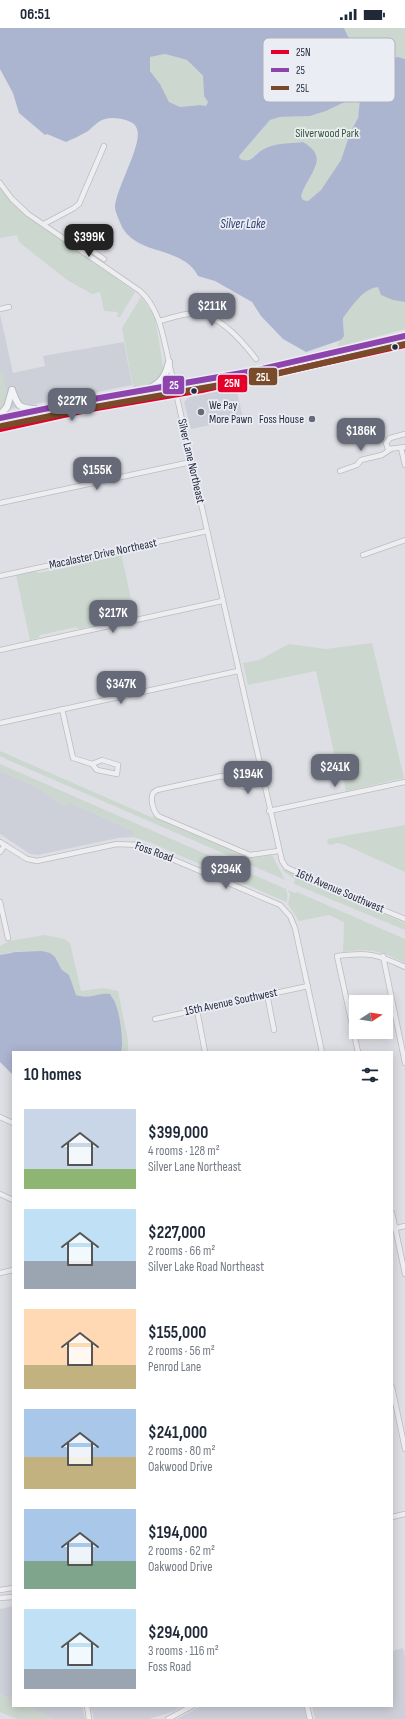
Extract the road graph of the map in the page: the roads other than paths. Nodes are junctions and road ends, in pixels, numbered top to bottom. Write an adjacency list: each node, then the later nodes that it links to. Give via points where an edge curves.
1 (104, 146): 3 (street, via 79,204)
2 (0, 183): 3 (street, Silver Lane Northeast, via 20,207)
3 (44, 224): 4 (street, Silver Lane Northeast)
4 (74, 245): 5 (street, via 79,242); 8 (street, Silver Lane Northeast, via 140,291 150,301)
5 (104, 259)
6 (9, 307): 7 (street)
7 (0, 309)
8 (159, 321): 11 (street, via 192,313 212,317 224,325); 12 (street, Silver Lane Northeast)
9 (405, 336): 13 (main road, via 266,369)
10 (405, 345): 15 (main road)
11 (256, 359)
12 (169, 362): 13 (street, Silver Lane Northeast); 14 (main road, via 167,372 161,381)
13 (174, 386): 14 (main road); 15 (street, Silver Lane Northeast)
14 (144, 390): 16 (main road)
15 (176, 394): 18 (main road); 22 (street, Silver Lane Northeast)
16 (46, 409): 17 (main road); 17 (main road, via 23,409 18,405 12,390 7,407)
17 (0, 417)
18 (0, 429)
19 (405, 434): 21 (street, via 387,440 386,446)
20 (403, 448): 21 (street); 23 (street)
21 (391, 450): 24 (street, via 361,460 357,465)
22 (191, 462): 25 (street); 26 (street, Silver Lane Northeast)
23 (405, 465)
24 (340, 471)
25 (0, 503)
26 (207, 531): 29 (street, Macalaster Drive Northeast); 30 (street, Silver Lane Northeast)
27 (405, 540): 28 (street)
28 (363, 555)
29 (0, 576)
30 (222, 601): 31 (street); 32 (street, Silver Lane Northeast)
31 (0, 650)
32 (238, 671): 33 (street); 36 (street, Silver Lane Northeast)
33 (62, 709): 34 (street); 35 (street, via 73,758)
34 (0, 722)
35 (92, 764): 35 (street, via 97,770 117,774 118,765 102,760)
36 (262, 778): 38 (street, Silver Lane Northeast); 39 (street)
37 (405, 782): 40 (street)
38 (263, 783): 39 (street, via 244,787); 40 (street, Silver Lane Northeast)
39 (239, 784): 42 (street, via 222,776 157,790 152,796 156,814 250,855)
40 (269, 811): 42 (street, 16th Avenue Southwest)
41 (2, 843): 43 (street); 49 (street, Foss Road, via 34,861 117,844 139,844 276,903 288,913 293,922)
42 (278, 851): 45 (street, 16th Avenue Southwest, via 286,867)
43 (0, 852)
44 (0, 902): 46 (street)
45 (405, 919)
46 (8, 938)
47 (383, 956): 48 (street); 56 (street, via 362,953 337,956); 57 (street)
48 (405, 966)
49 (308, 986): 50 (street, 15th Avenue Southwest); 55 (street, Foss Road)
50 (267, 994): 51 (street, 15th Avenue Southwest); 53 (street)
51 (197, 1010): 52 (street, 15th Avenue Southwest); 54 (street)
52 (155, 1019)
53 (274, 1030)
54 (205, 1051)
55 (322, 1051)
56 (358, 1051)
57 (405, 1063)
58 (0, 1117): 59 (street)
59 (12, 1123)
60 (0, 1194): 61 (street)
61 (12, 1200)
62 (405, 1226): 63 (street)
63 (394, 1229): 66 (street)
64 (12, 1270): 65 (street)
65 (0, 1273)
66 (405, 1274)
67 (393, 1400): 68 (street)
68 (405, 1449)
69 (405, 1514): 70 (street)
70 (393, 1517)
71 (12, 1588): 72 (street)
72 (0, 1590)
73 (12, 1597): 74 (street)
74 (0, 1598)
75 (87, 1707): 78 (street)
76 (190, 1707): 79 (street)
77 (307, 1707): 80 (street)
78 (89, 1719)
79 (168, 1719)
80 (310, 1719)

